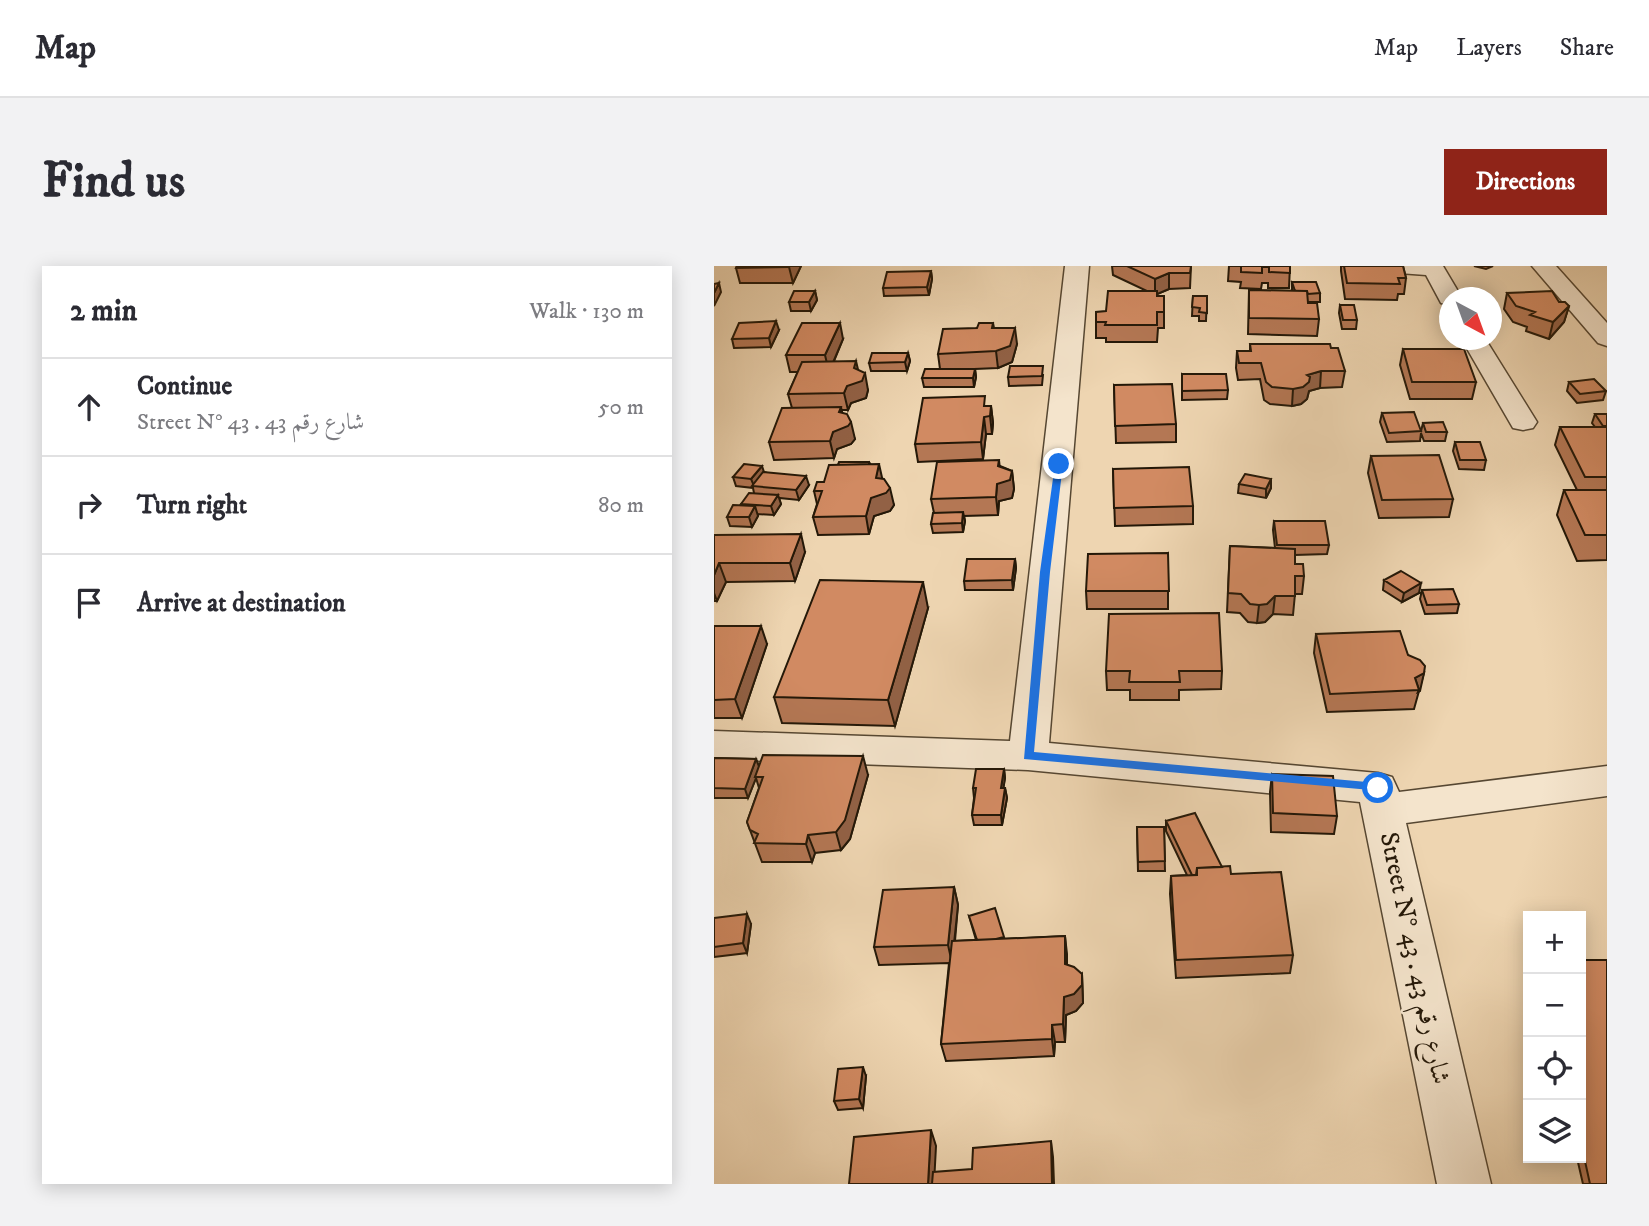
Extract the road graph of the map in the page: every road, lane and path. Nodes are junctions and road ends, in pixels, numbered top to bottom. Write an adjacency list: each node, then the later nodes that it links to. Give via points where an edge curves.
1 (1077, 266): 9 (street)
2 (1380, 266): 4 (street, via 1434,269)
3 (1544, 266): 5 (street)
4 (1444, 287)
5 (1607, 338)
6 (1480, 350): 7 (street)
7 (1523, 422)
8 (714, 745): 9 (street)
9 (1028, 756): 11 (street, Street N° 43 . شارع رقم 43, via 1378,788)
10 (1607, 781): 11 (street)
11 (1384, 810): 12 (street, Street N° 43 . شارع رقم 43)
12 (1464, 1184)

